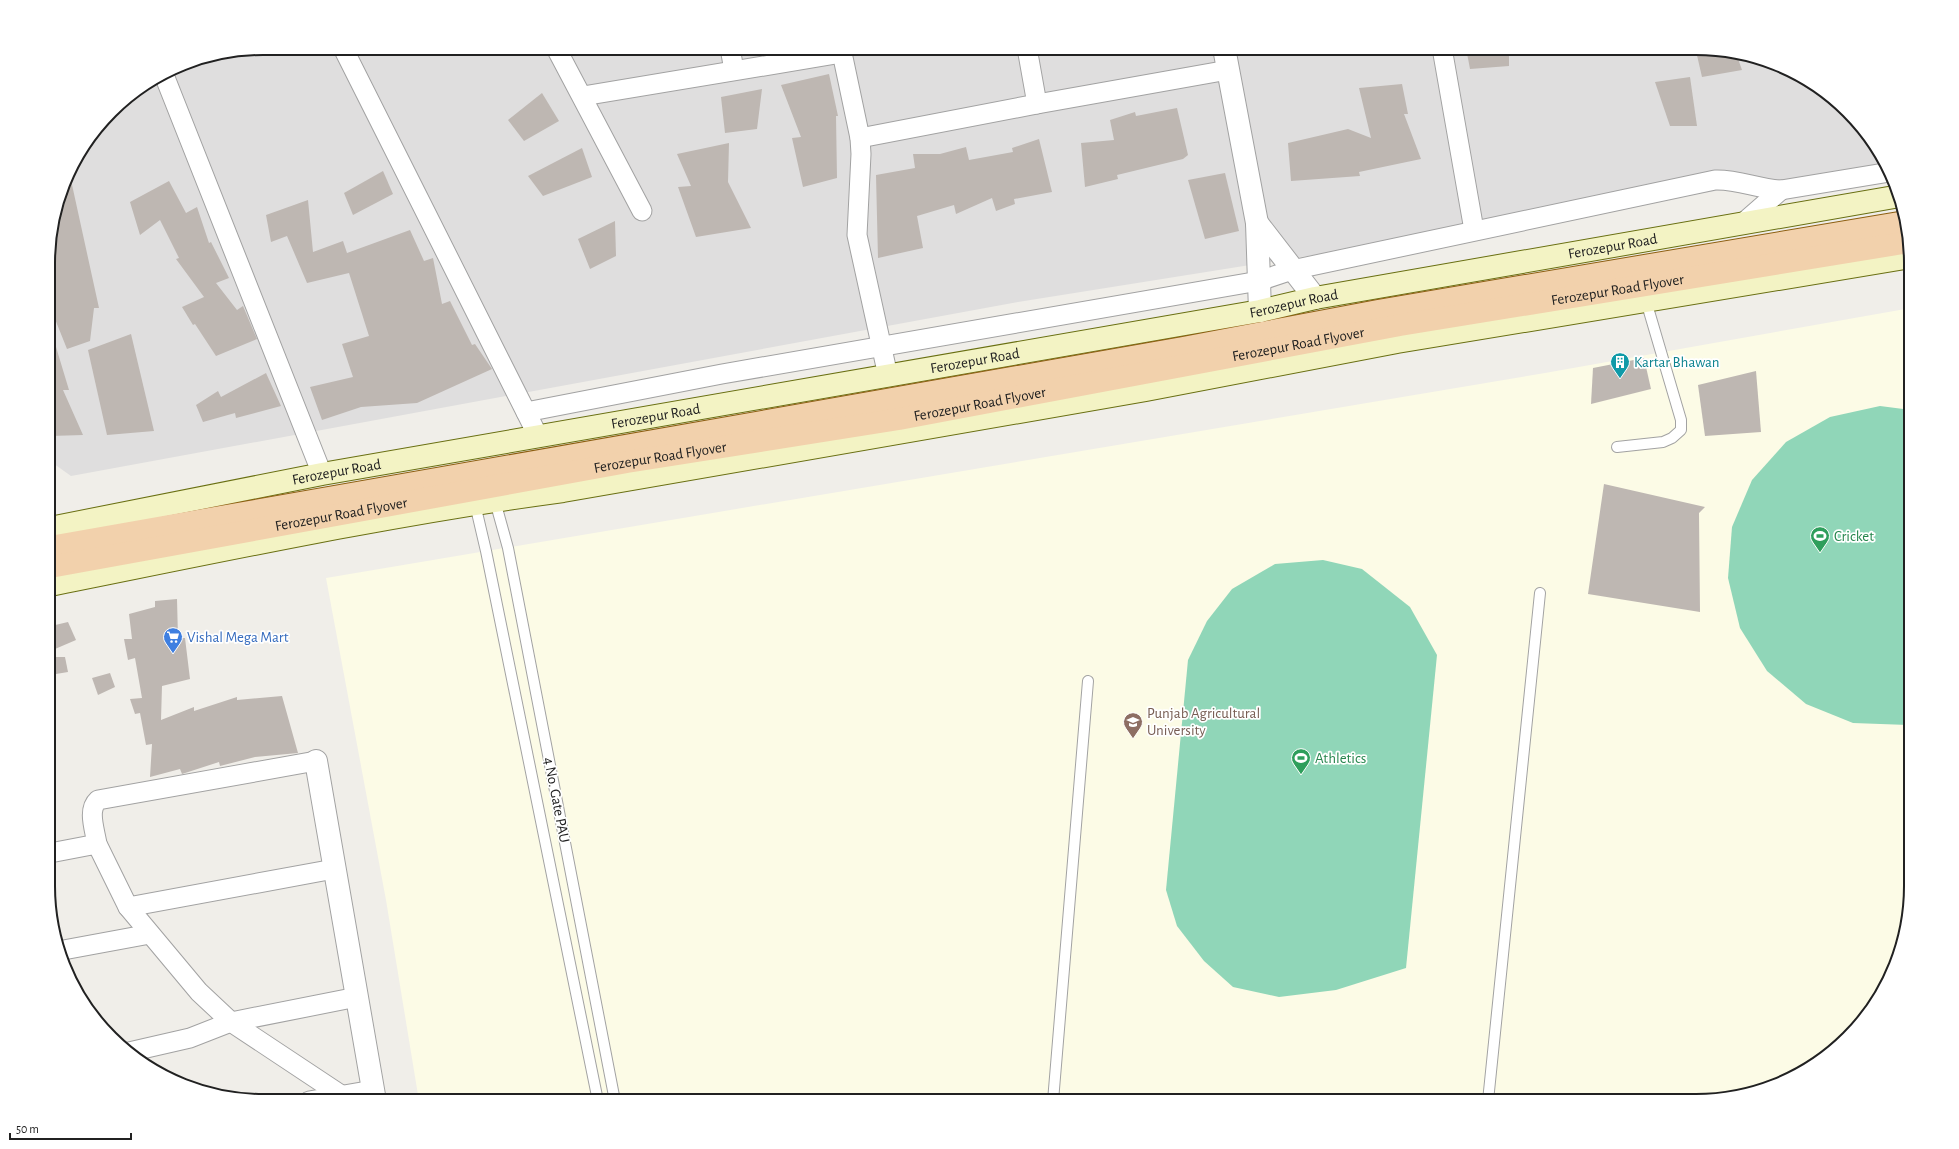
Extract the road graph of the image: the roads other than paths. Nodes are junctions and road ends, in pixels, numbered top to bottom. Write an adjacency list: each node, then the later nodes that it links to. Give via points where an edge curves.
1 (347, 55): 32 (street)
2 (560, 55): 12 (street)
3 (731, 55): 9 (street)
4 (814, 55): 9 (street)
5 (842, 55): 14 (street)
6 (1029, 55): 13 (street)
7 (1225, 55): 10 (street)
8 (1443, 55): 22 (street)
9 (734, 70): 12 (street)
10 (1228, 70): 13 (street); 20 (street)
11 (166, 79): 35 (street)
12 (583, 96): 18 (street)
13 (1037, 104): 14 (street)
14 (860, 138): 30 (street, via 857,235)
15 (1884, 173): 16 (street)
16 (1781, 190): 21 (street); 22 (street, via 1715,180)
17 (1893, 197): 21 (main road, Ferozepur Road)
18 (642, 211)
19 (1900, 223): 38 (main road, Ferozepur Road Flyover, via 1378,311 1175,350)
20 (1257, 224): 25 (street); 26 (street)
21 (1742, 224): 27 (main road, Ferozepur Road)
22 (1474, 230): 25 (street)
23 (1903, 243): 39 (main road, Ferozepur Road Flyover, via 1400,325 898,419 627,462)
24 (1904, 258): 28 (main road)
25 (1292, 270): 26 (street); 27 (street)
26 (1259, 281): 29 (street); 30 (street)
27 (1315, 298): 29 (main road, Ferozepur Road)
28 (1646, 301): 34 (lane, via 1681,420 1681,430 1663,442); 36 (main road, via 1397,342 1138,392 563,491)
29 (1260, 311): 31 (main road, Ferozepur Road)
30 (882, 346): 31 (street); 32 (street)
31 (888, 376): 33 (main road, Ferozepur Road)
32 (526, 412): 33 (street)
33 (538, 436): 35 (main road, Ferozepur Road)
34 (1617, 447)
35 (322, 474): 37 (main road, Ferozepur Road)
36 (485, 502): 40 (main road, via 311,533); 55 (lane, 4 No. Gate PAU, via 488,559); 56 (lane, 4 No. Gate PAU, via 508,548)
37 (55, 527)
38 (55, 546)
39 (55, 566)
40 (55, 584)
41 (1540, 593): 58 (lane)
42 (1088, 681): 57 (lane)
43 (316, 761): 44 (street, via 98,800 93,804 92,811); 46 (street)
44 (97, 844): 45 (street); 47 (street)
45 (55, 852)
46 (334, 869): 47 (street); 50 (street)
47 (128, 907): 48 (street)
48 (150, 934): 49 (street); 51 (street, via 199,992)
49 (65, 950)
50 (357, 996): 51 (street); 54 (street)
51 (231, 1022): 52 (street, via 190,1038); 53 (street)
52 (136, 1051)
53 (339, 1094)
54 (374, 1094)
55 (597, 1094)
56 (614, 1094)
57 (1055, 1094)
58 (1489, 1094)

